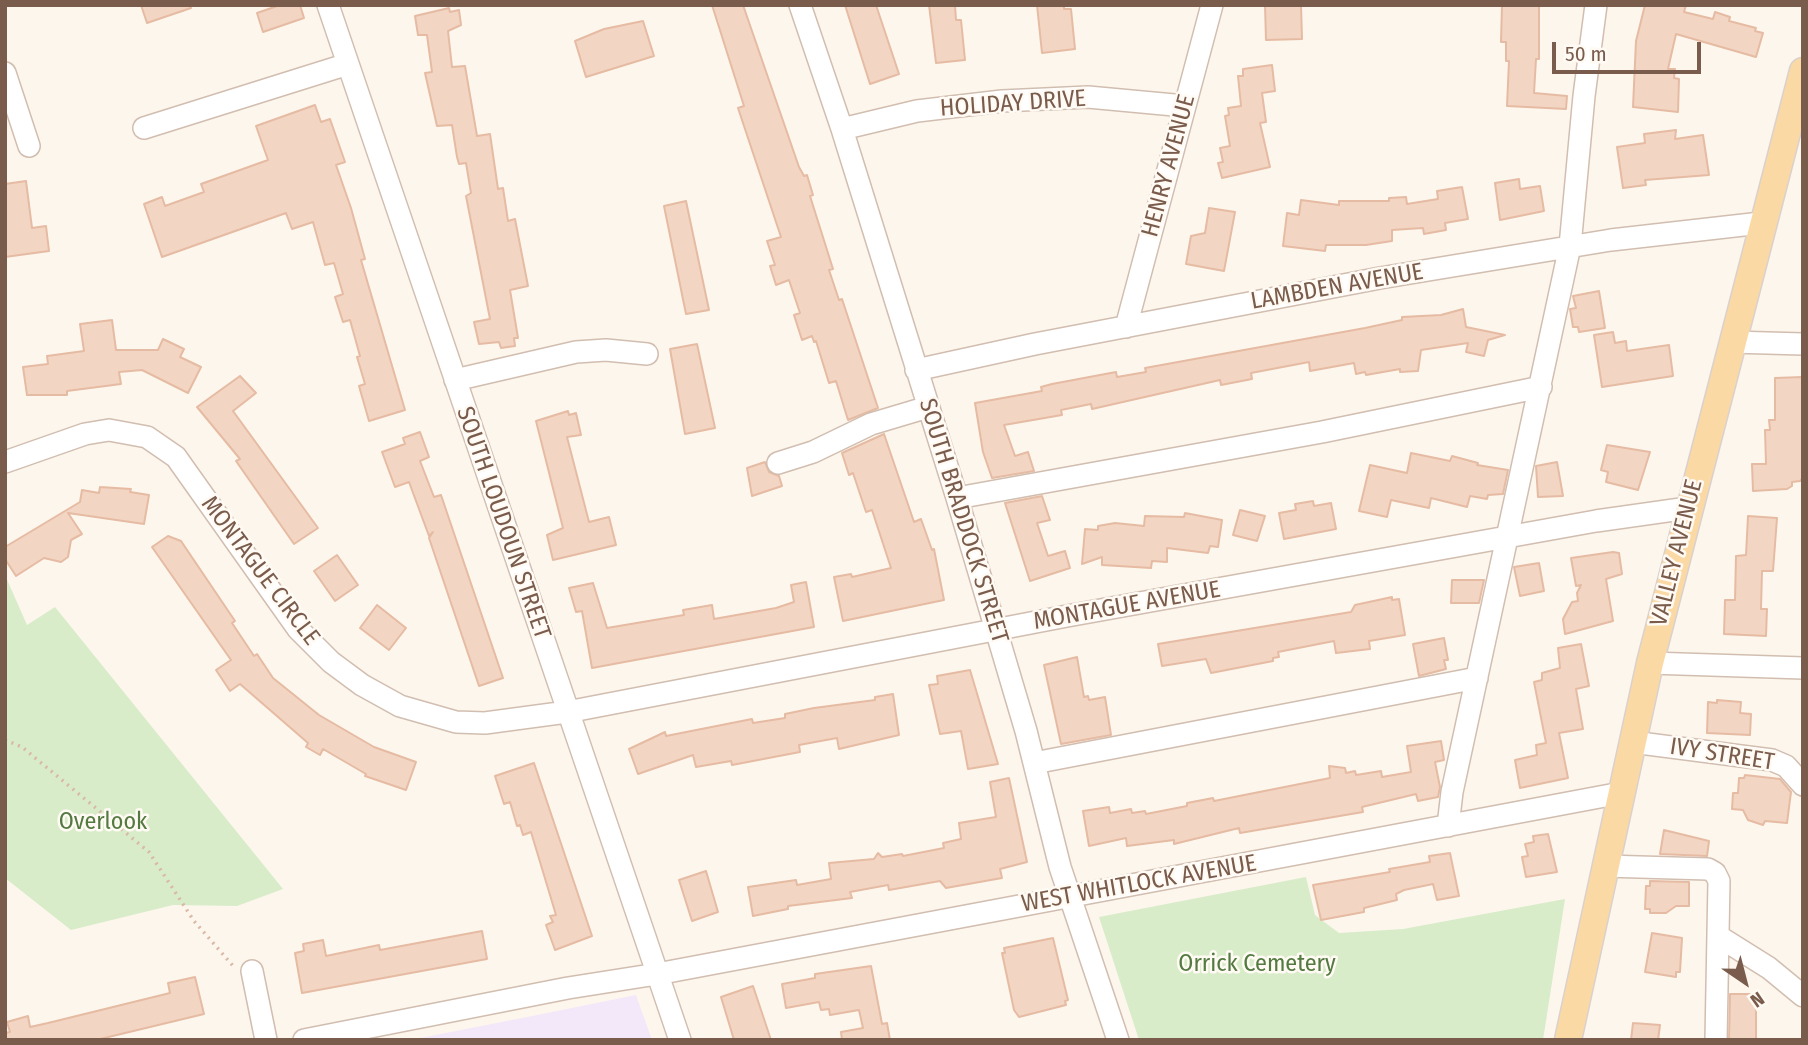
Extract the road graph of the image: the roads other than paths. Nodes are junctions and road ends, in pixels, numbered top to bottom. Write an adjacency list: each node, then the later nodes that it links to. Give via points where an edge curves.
1 (328, 5): 5 (street, SOUTH LOUDOUN STREET)
2 (800, 5): 10 (street, SOUTH BRADDOCK STREET)
3 (1212, 5): 8 (street, HENRY AVENUE)
4 (1596, 5): 13 (street)
5 (348, 64): 9 (street); 19 (street, SOUTH LOUDOUN STREET)
6 (1803, 71): 12 (main road, VALLEY AVENUE)
7 (5, 73): 11 (street)
8 (1185, 106): 10 (street, HOLIDAY DRIVE, via 1088,97 1002,101 917,111); 14 (street, HENRY AVENUE)
9 (144, 128)
10 (842, 129): 18 (street, SOUTH BRADDOCK STREET)
11 (29, 146)
12 (1761, 223): 13 (street, LAMBDEN AVENUE); 15 (main road, VALLEY AVENUE)
13 (1570, 246): 14 (street, LAMBDEN AVENUE); 20 (street)
14 (1126, 327): 18 (street, LAMBDEN AVENUE)
15 (1731, 342): 16 (street); 25 (main road, VALLEY AVENUE)
16 (1803, 344)
17 (648, 354): 19 (street, via 576,352)
18 (916, 370): 21 (street, SOUTH BRADDOCK STREET)
19 (455, 380): 31 (street, SOUTH LOUDOUN STREET)
20 (1541, 387): 24 (street); 26 (street)
21 (929, 407): 23 (street, via 871,424); 24 (street, SOUTH BRADDOCK STREET)
22 (5, 462): 31 (street, MONTAGUE CIRCLE, via 97,432 128,431 147,437 176,457 298,629 362,685 400,706 456,722 485,723)
23 (778, 463)
24 (957, 498): 27 (street, SOUTH BRADDOCK STREET)
25 (1688, 508): 26 (street, MONTAGUE AVENUE); 28 (main road, VALLEY AVENUE)
26 (1507, 537): 27 (street, MONTAGUE AVENUE); 30 (street)
27 (996, 630): 31 (street, MONTAGUE AVENUE); 33 (street, SOUTH BRADDOCK STREET)
28 (1650, 663): 29 (street); 32 (main road, VALLEY AVENUE)
29 (1803, 668)
30 (1478, 678): 33 (street); 36 (street)
31 (567, 712): 40 (street, SOUTH LOUDOUN STREET)
32 (1632, 742): 34 (street, IVY STREET, via 1772,760 1786,765); 35 (main road, VALLEY AVENUE)
33 (1034, 763): 38 (street, SOUTH BRADDOCK STREET)
34 (1803, 785)
35 (1621, 793): 36 (street, WEST WHITLOCK AVENUE); 37 (main road, VALLEY AVENUE)
36 (1448, 826): 38 (street, WEST WHITLOCK AVENUE)
37 (1605, 866): 39 (street, via 1708,869 1715,873 1719,881); 47 (main road, VALLEY AVENUE)
38 (1070, 897): 40 (street, WEST WHITLOCK AVENUE); 46 (street, SOUTH BRADDOCK STREET)
39 (1718, 936): 42 (street); 48 (street)
40 (657, 974): 44 (street, WEST WHITLOCK AVENUE); 45 (street, SOUTH LOUDOUN STREET)
41 (246, 975): 43 (street)
42 (1803, 996)
43 (266, 1040)
44 (304, 1040)
45 (680, 1040)
46 (1118, 1040)
47 (1568, 1040)
48 (1716, 1040)

